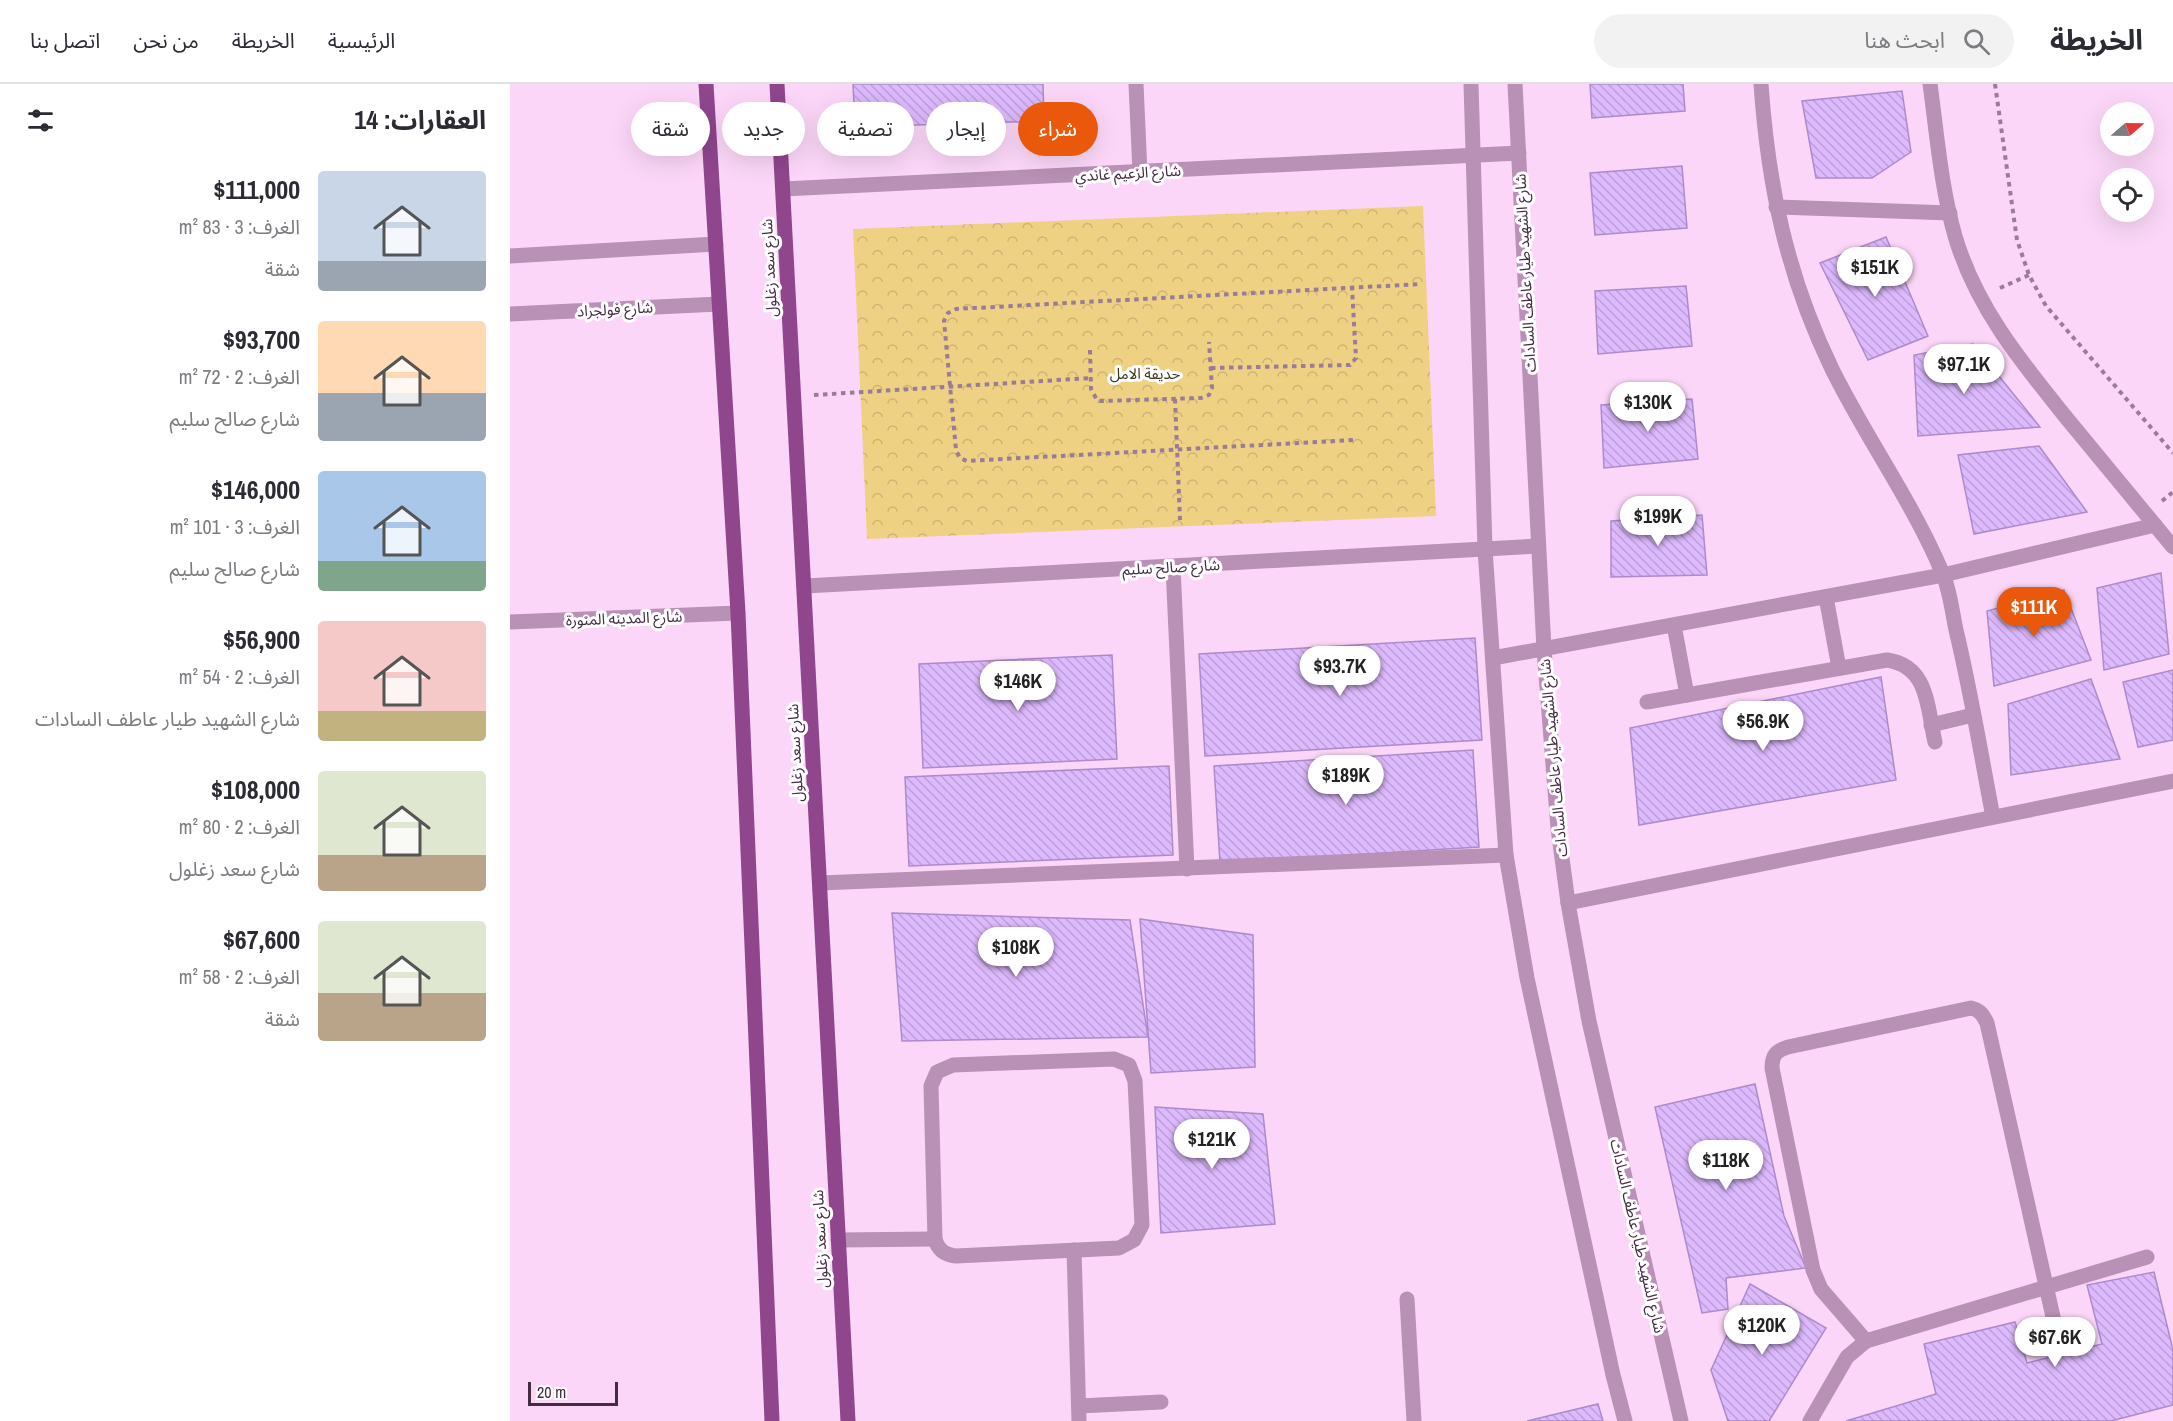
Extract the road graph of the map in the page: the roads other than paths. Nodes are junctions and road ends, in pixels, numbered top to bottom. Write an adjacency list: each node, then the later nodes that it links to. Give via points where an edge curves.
1 (706, 84): 14 (main road)
2 (777, 84): 11 (main road, شارع سعد زغلول)
3 (1136, 84): 10 (street)
4 (1471, 84): 9 (street)
5 (1515, 84): 8 (street, شارع الشهيد طيار عاطف السادات)
6 (1761, 84): 12 (street)
7 (1930, 84): 13 (street)
8 (1519, 153): 9 (street, شارع الزعيم غاندي); 19 (street, شارع الشهيد طيار عاطف السادات)
9 (1473, 155): 10 (street, شارع الزعيم غاندي); 21 (street)
10 (1140, 173): 11 (street, شارع الزعيم غاندي)
11 (783, 189): 24 (main road, شارع سعد زغلول)
12 (1776, 207): 13 (street); 23 (street, via 1797,286 1832,369 1912,509)
13 (1950, 213): 18 (street, via 1972,281 1997,328)
14 (716, 244): 15 (street); 16 (main road)
15 (510, 256)
16 (720, 304): 17 (street, شارع فولجراد); 26 (main road)
17 (510, 314)
18 (2155, 525): 20 (street); 23 (street)
19 (1538, 546): 21 (street, شارع صالح سليم); 29 (street, شارع الشهيد طيار عاطف السادات)
20 (2173, 547)
21 (1485, 549): 22 (street, شارع صالح سليم); 30 (street)
22 (1173, 567): 24 (street, شارع صالح سليم); 40 (street)
23 (1943, 575): 25 (street); 34 (street)
24 (805, 586): 41 (main road, شارع سعد زغلول)
25 (1826, 597): 28 (street); 31 (street)
26 (738, 614): 27 (street, شارع المدينه المنورة); 53 (main road)
27 (510, 622)
28 (1674, 625): 29 (street); 32 (street)
29 (1544, 649): 30 (street); 42 (street, شارع الشهيد طيار عاطف السادات)
30 (1493, 658): 39 (street)
31 (1839, 668): 32 (street); 35 (street, via 1887,660 1909,668 1923,687)
32 (1687, 695): 33 (street)
33 (1647, 702)
34 (1973, 715): 35 (street); 38 (street)
35 (1931, 725): 36 (street)
36 (1935, 742)
37 (2173, 781): 38 (street)
38 (1993, 817): 42 (street)
39 (1506, 855): 40 (street); 56 (street, via 1527,978)
40 (1187, 869): 41 (street)
41 (820, 883): 44 (main road, شارع سعد زغلول)
42 (1568, 903): 57 (street, شارع الشهيد طيار عاطف السادات, via 1589,1021)
43 (935, 1239): 44 (street); 45 (street, via 949,1256); 45 (street, via 931,1086 937,1071 953,1065 1114,1059 1129,1065 1135,1081 1142,1225 1140,1233 1119,1248)
44 (838, 1240): 54 (main road, شارع سعد زغلول)
45 (1074, 1250): 52 (street)
46 (2147, 1257): 47 (street)
47 (2047, 1287): 49 (street); 49 (street, via 1987,1023 1978,1009 1964,1008 1788,1047 1775,1053 1772,1068 1813,1270 1821,1289); 50 (street)
48 (1407, 1299): 55 (street)
49 (1866, 1341): 58 (street, via 1847,1357)
50 (2060, 1348)
51 (1161, 1402): 52 (street)
52 (1079, 1413)
53 (772, 1421)
54 (848, 1421)
55 (1414, 1421)
56 (1625, 1421)
57 (1681, 1421)
58 (1810, 1421)

